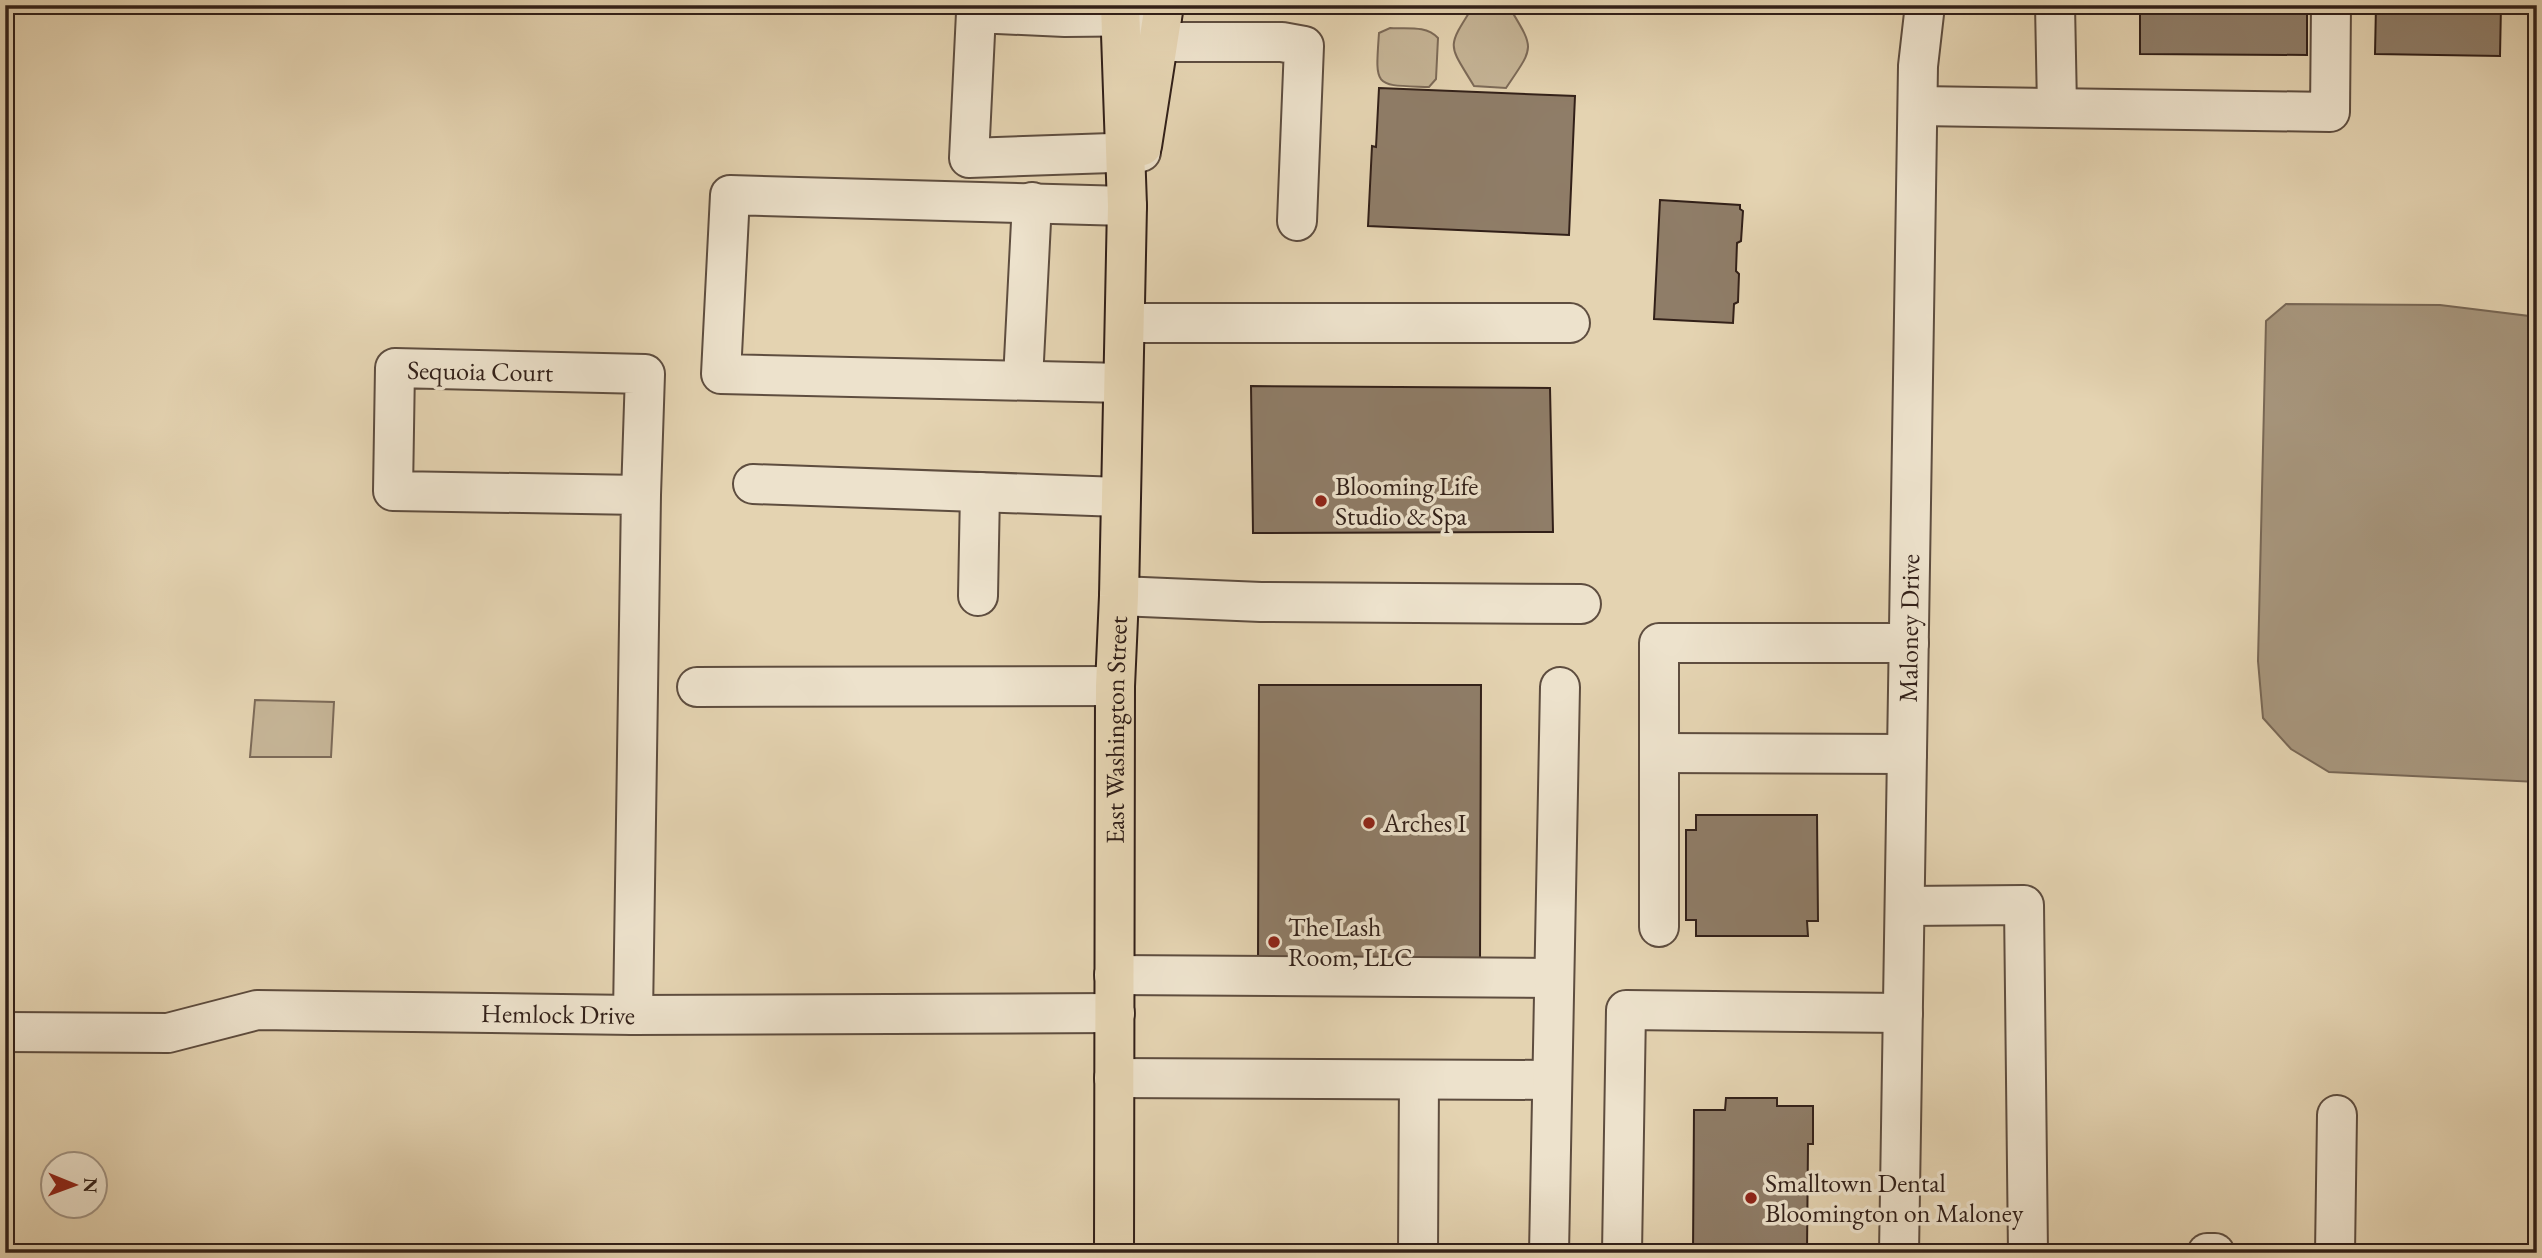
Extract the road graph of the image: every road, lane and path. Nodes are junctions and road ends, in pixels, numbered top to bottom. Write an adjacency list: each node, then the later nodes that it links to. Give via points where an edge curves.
1 (1925, 5): 5 (street, Maloney Drive)
2 (2055, 5): 6 (street)
3 (2331, 5): 6 (street, via 2330,112)
4 (1141, 21): 7 (main road, East Washington Street); 7 (street, via 976,13 969,158); 10 (street, via 1304,46)
5 (1918, 106): 6 (street); 22 (street, Maloney Drive)
6 (2057, 107)
7 (1133, 152): 9 (main road, East Washington Street)
8 (1032, 202): 9 (street); 13 (street); 13 (street, via 730,195 721,374)
9 (1127, 206): 11 (main road, East Washington Street)
10 (1297, 221)
11 (1125, 323): 12 (street); 14 (main road, East Washington Street)
12 (1570, 323)
13 (1023, 380): 14 (street)
14 (1123, 383): 18 (main road, East Washington Street)
15 (753, 484): 16 (street)
16 (980, 492): 18 (street); 19 (street)
17 (641, 495): 17 (street, Sequoia Court, via 645,374 395,369 393,491); 34 (street, Sequoia Court)
18 (1120, 498): 20 (main road, East Washington Street)
19 (978, 596)
20 (1119, 596): 21 (street, via 1261,602); 24 (main road, East Washington Street)
21 (1581, 604)
22 (1909, 643): 26 (street, via 1659,643); 27 (street, Maloney Drive)
23 (697, 687): 24 (street)
24 (1115, 687): 30 (main road, East Washington Street)
25 (1560, 687): 31 (street)
26 (1660, 753): 27 (street); 29 (street)
27 (1907, 754): 28 (street, Maloney Drive)
28 (1905, 906): 33 (street, Maloney Drive); 45 (street, via 2024,905)
29 (1659, 927)
30 (1114, 975): 31 (street); 32 (main road, East Washington Street)
31 (1554, 978): 38 (street)
32 (1115, 1013): 34 (street, Hemlock Drive); 36 (main road, East Washington Street)
33 (1903, 1013): 43 (street, via 1626,1010); 44 (street, Maloney Drive)
34 (633, 1015): 35 (street, Hemlock Drive, via 257,1010 168,1033)
35 (5, 1032)
36 (1114, 1079): 37 (street); 40 (main road, East Washington Street)
37 (1419, 1080): 38 (street); 41 (street)
38 (1552, 1080): 42 (street)
39 (2337, 1115): 48 (street)
40 (1114, 1253)
41 (1418, 1253)
42 (1549, 1253)
43 (1622, 1253)
44 (1899, 1253)
45 (2028, 1253)
46 (2207, 1253): 47 (street)
47 (2215, 1253)
48 (2335, 1253)

